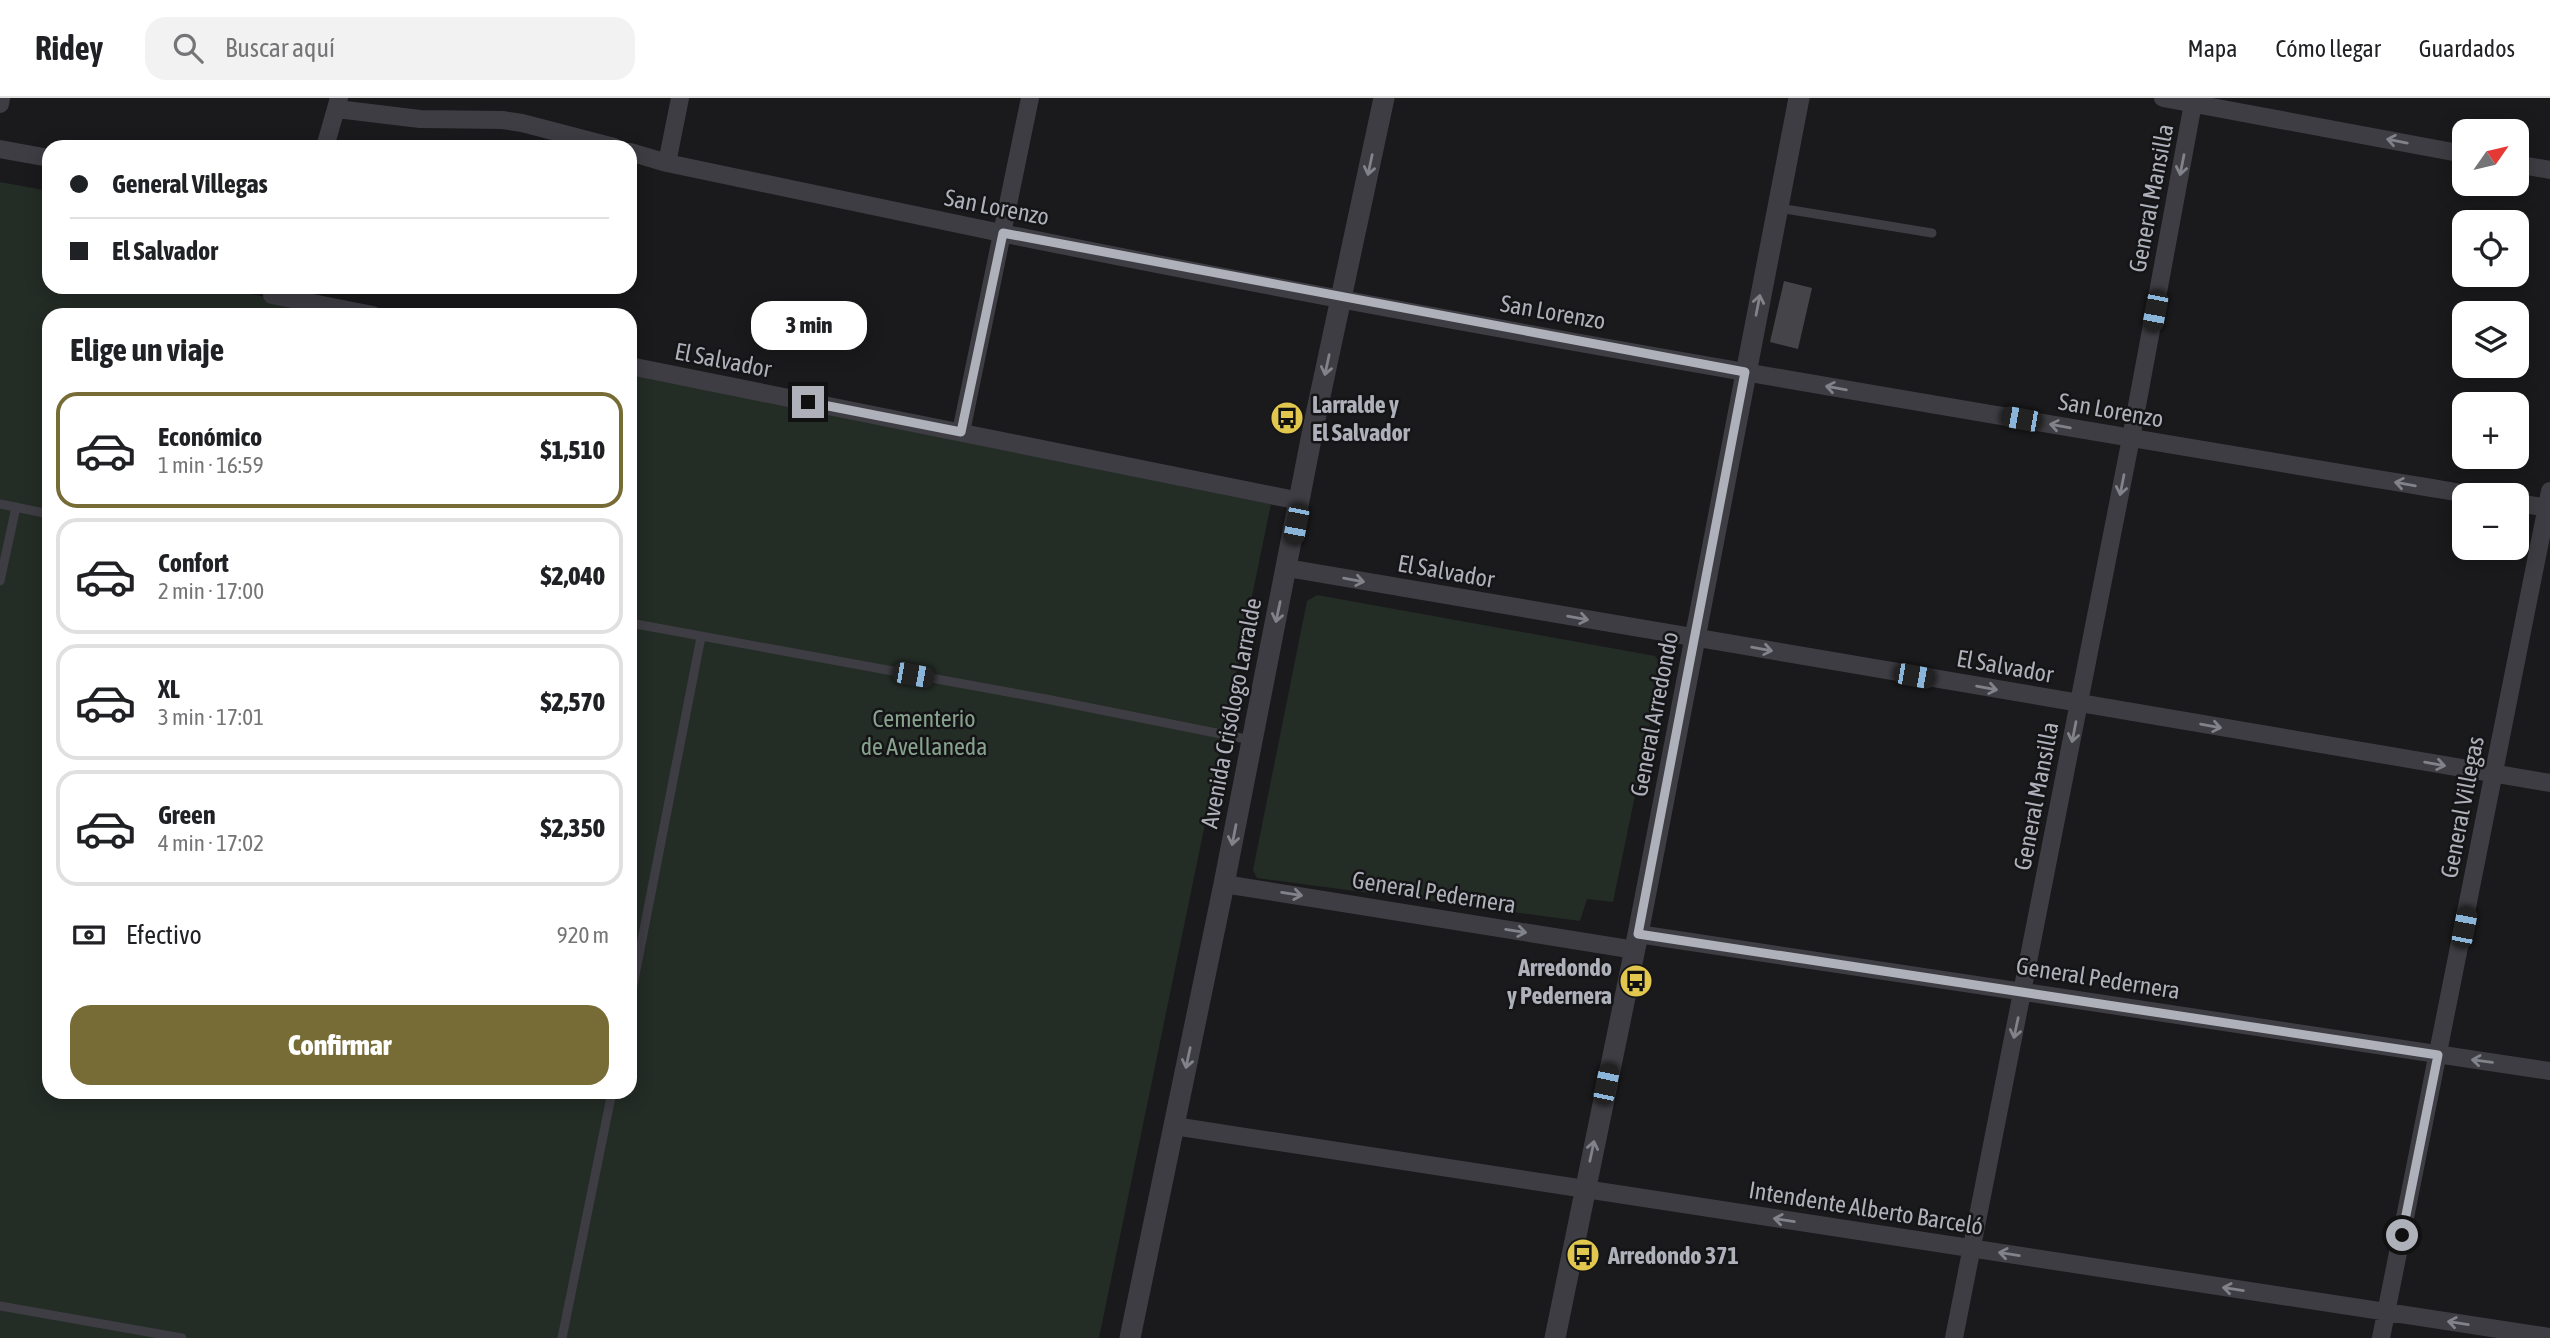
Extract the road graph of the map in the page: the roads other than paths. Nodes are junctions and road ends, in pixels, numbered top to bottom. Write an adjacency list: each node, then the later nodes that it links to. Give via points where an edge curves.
1 (1, 98): 9 (street)
2 (680, 98): 16 (street)
3 (1030, 98): 20 (street)
4 (1384, 98): 23 (street, Avenida Crisólogo Larralde, one-way to 23)
5 (1799, 98): 19 (street, General Arredondo)
6 (2162, 98): 7 (street)
7 (2194, 101): 13 (street, one-way to 7); 28 (street, General Mansilla, one-way to 28)
8 (338, 103): 10 (street); 11 (street, via 420,118 522,123)
9 (0, 104)
10 (326, 140)
11 (591, 140)
12 (0, 149): 15 (street)
13 (2452, 152)
14 (637, 154): 16 (street, San Lorenzo)
15 (42, 157)
16 (667, 163): 20 (street, San Lorenzo)
17 (2529, 166): 18 (street)
18 (2550, 170)
19 (1777, 208): 21 (lane); 26 (street, General Arredondo, one-way to 19)
20 (1003, 233): 23 (street, San Lorenzo); 27 (street)
21 (1932, 233)
22 (272, 295): 24 (street)
23 (1342, 298): 26 (street, San Lorenzo); 30 (street, Avenida Crisólogo Larralde, one-way to 30)
24 (338, 308)
25 (637, 367): 27 (street, El Salvador)
26 (1745, 372): 28 (street, San Lorenzo, one-way to 26); 40 (street, General Arredondo)
27 (961, 432): 30 (street, El Salvador)
28 (2131, 438): 29 (street, San Lorenzo, one-way to 28); 41 (street, General Mansilla, one-way to 41)
29 (2452, 492)
30 (1300, 501): 36 (street, Avenida Crisólogo Larralde)
31 (2549, 502): 32 (street); 43 (street, General Villegas)
32 (2529, 503)
33 (0, 505): 34 (lane)
34 (16, 507): 35 (lane); 37 (lane)
35 (42, 513)
36 (1287, 568): 40 (street, El Salvador, one-way to 40); 42 (street, Avenida Crisólogo Larralde, one-way to 42)
37 (0, 581)
38 (637, 624): 39 (lane)
39 (701, 636): 42 (lane); 47 (lane)
40 (1695, 638): 41 (street, El Salvador, one-way to 41); 46 (street, General Arredondo)
41 (2079, 704): 43 (street, El Salvador, one-way to 43); 48 (street, General Mansilla, one-way to 48)
42 (1251, 740): 45 (street, Avenida Crisólogo Larralde, one-way to 45)
43 (2494, 774): 44 (street, El Salvador); 49 (street, General Villegas)
44 (2550, 783)
45 (1224, 884): 46 (street, General Pedernera, one-way to 46); 52 (street, Avenida Crisólogo Larralde, one-way to 52)
46 (1637, 942): 48 (street, General Pedernera); 53 (street, General Arredondo, one-way to 46)
47 (637, 965)
48 (2023, 991): 49 (street, General Pedernera); 54 (street, General Mansilla, one-way to 54)
49 (2438, 1055): 50 (street, General Pedernera, one-way to 49); 56 (street, General Villegas)
50 (2550, 1071)
51 (611, 1099): 59 (lane)
52 (1174, 1126): 53 (street, Intendente Alberto Barceló); 60 (street, Avenida Crisólogo Larralde)
53 (1584, 1189): 54 (street, Intendente Alberto Barceló, one-way to 53); 61 (street, General Arredondo)
54 (1970, 1248): 56 (street, Intendente Alberto Barceló, one-way to 54); 62 (street, General Mansilla)
55 (0, 1306): 58 (lane)
56 (2386, 1312): 57 (street, Intendente Alberto Barceló, one-way to 56); 63 (street, General Villegas)
57 (2550, 1337)
58 (182, 1338)
59 (562, 1338)
60 (1130, 1338)
61 (1555, 1338)
62 (1954, 1338)
63 (2381, 1338)

